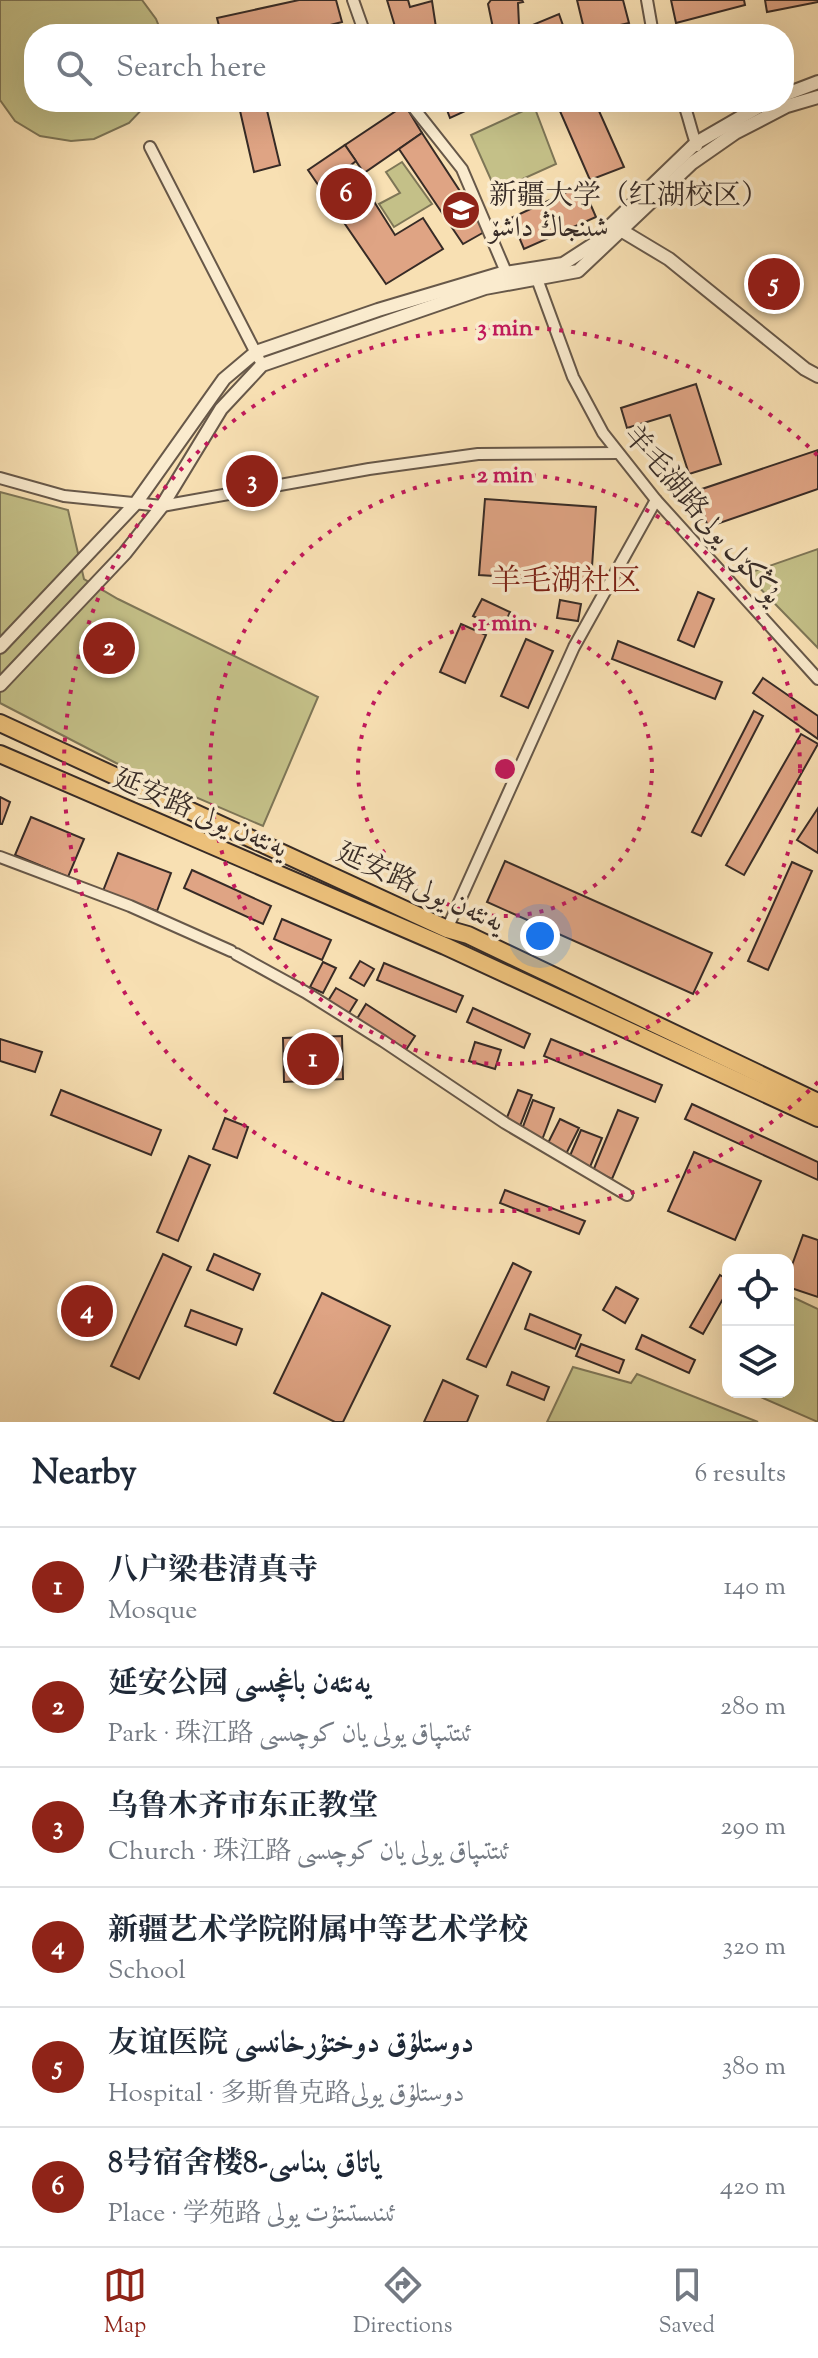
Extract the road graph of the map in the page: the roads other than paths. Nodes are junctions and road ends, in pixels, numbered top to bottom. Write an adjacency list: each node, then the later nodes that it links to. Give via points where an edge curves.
1 (353, 0): 3 (street)
2 (647, 0): 4 (street)
3 (361, 24)
4 (651, 24)
5 (818, 82): 6 (street)
6 (794, 91)
7 (818, 97): 8 (street)
8 (794, 104)
9 (417, 112): 16 (street, via 462,169)
10 (687, 112): 13 (street)
11 (750, 112): 13 (street)
12 (775, 112): 15 (street, via 692,163)
13 (696, 144): 15 (street)
14 (150, 147): 18 (street)
15 (614, 228): 16 (street, via 563,264); 17 (street, via 578,271); 20 (street, via 669,259)
16 (506, 272): 18 (street)
17 (537, 279): 19 (street, via 485,288); 21 (street, 羊毛湖路يۇڭكۆل يولى, via 573,377)
18 (256, 352): 19 (street); 24 (street, via 224,379)
19 (262, 365): 25 (street, via 221,409)
20 (818, 376)
21 (618, 453): 23 (street, 羊毛湖路يۇڭكۆل يولى); 25 (street, via 478,454)
22 (0, 478): 24 (street, via 64,496)
23 (656, 500): 27 (street, 羊毛湖路يۇڭكۆل يولى); 32 (street, via 574,647)
24 (136, 503): 25 (street); 26 (street)
25 (162, 506): 28 (street, via 125,553)
26 (0, 647)
27 (818, 679)
28 (0, 685)
29 (0, 723): 32 (main road, 延安路يەنئەن يولى)
30 (0, 754): 34 (main road, 延安路 يەنئەن يولى, via 445,946)
31 (0, 857): 35 (street, via 234,952)
32 (447, 929): 33 (main road, 延安路يەنئەن يولى)
33 (818, 1102)
34 (818, 1118)
35 (627, 1195)

